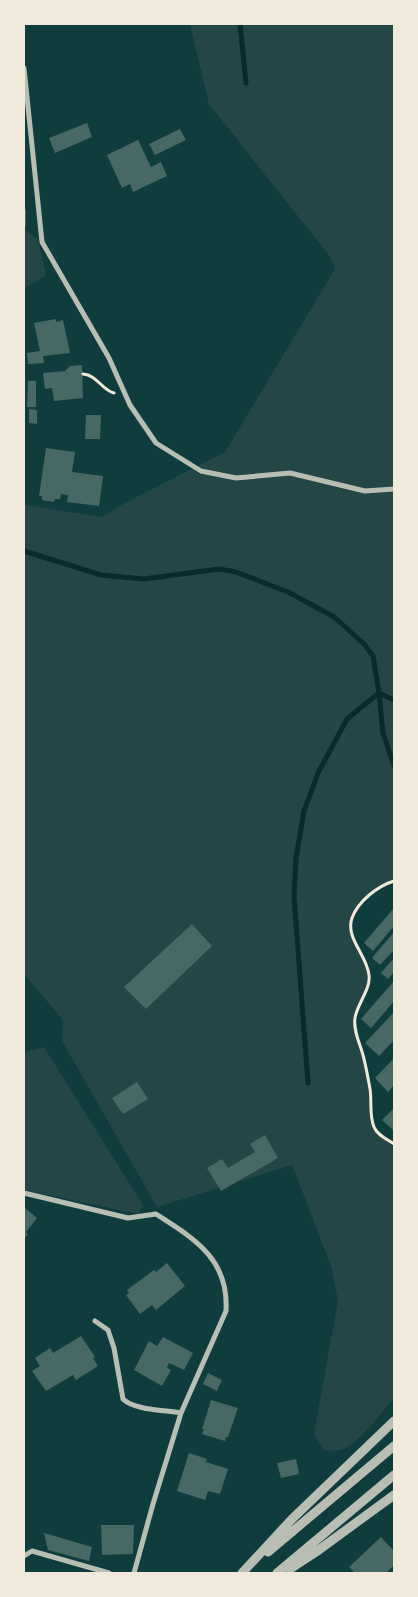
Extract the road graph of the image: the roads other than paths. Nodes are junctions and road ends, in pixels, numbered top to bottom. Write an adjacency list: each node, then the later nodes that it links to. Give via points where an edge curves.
1 (24, 68): 2 (street, via 42,242 109,358 130,405 156,443 201,471 236,478 290,473 365,491)
2 (394, 490)
3 (24, 1193): 5 (street, via 128,1218 156,1214 205,1249 217,1266 227,1299 226,1311)
4 (95, 1321): 5 (street, via 108,1330 122,1399 136,1406)
5 (180, 1413): 12 (street)
6 (394, 1420): 13 (street, via 292,1519)
7 (394, 1446): 13 (street)
8 (394, 1475): 14 (street)
9 (394, 1495): 15 (street)
10 (24, 1556): 11 (street, via 32,1551)
11 (109, 1573)
12 (134, 1573)
13 (243, 1573)
14 (277, 1573)
15 (283, 1573)

